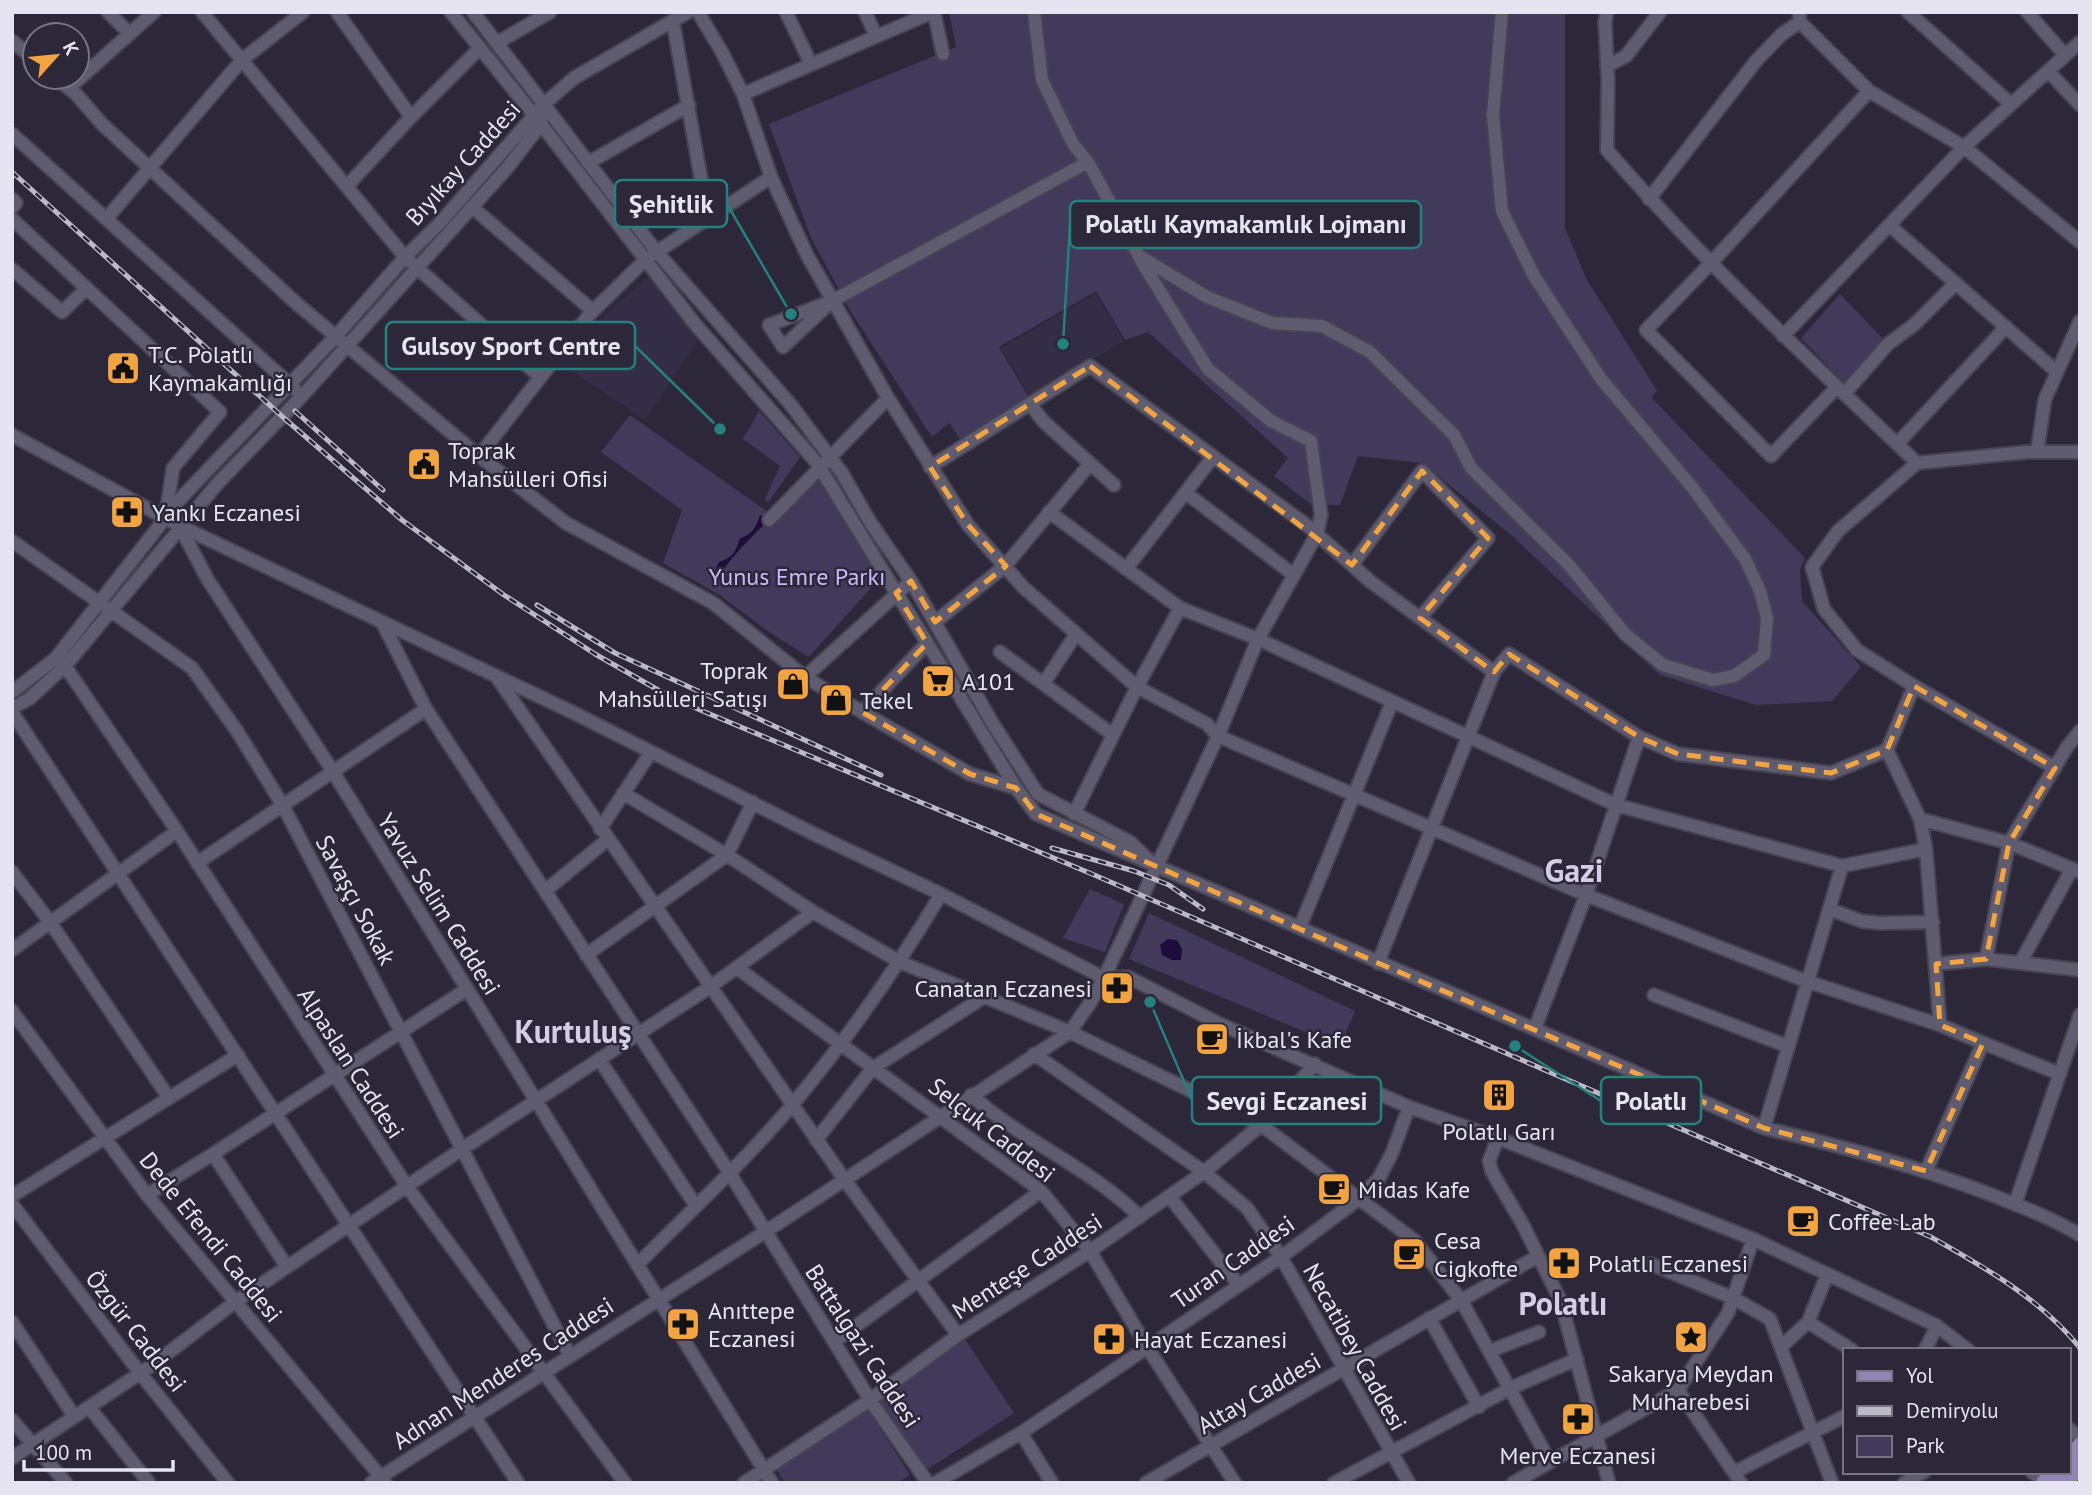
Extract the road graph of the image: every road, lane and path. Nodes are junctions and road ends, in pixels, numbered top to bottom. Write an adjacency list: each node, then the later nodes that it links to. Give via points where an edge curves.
1 (108, 12): 22 (street)
2 (154, 12): 22 (street)
3 (202, 12): 29 (street)
4 (303, 12): 29 (street)
5 (337, 12): 41 (street)
6 (451, 12): 26 (street)
7 (473, 12): 25 (street)
8 (550, 12): 25 (street)
9 (688, 12): 21 (street)
10 (698, 12): 36 (street)
11 (786, 12): 30 (street)
12 (866, 12): 23 (street)
13 (933, 12): 23 (street); 27 (street)
14 (1034, 12): 44 (street, via 1042,80 1073,144)
15 (1502, 12): 59 (street, via 1493,115 1502,211 1534,276 1601,379 1692,487 1745,559 1767,618 1764,655 1751,666 1734,676 1713,680 1663,665 1625,634 1570,565 1471,468 1454,435 1370,352 1322,326 1272,323 1207,297)
16 (1607, 12): 31 (street)
17 (1660, 12): 31 (street, via 1626,56)
18 (1908, 12): 37 (street)
19 (2028, 12): 28 (street)
20 (1799, 17): 35 (street); 50 (street, via 1756,61)
21 (673, 22): 38 (street); 40 (street, via 573,78)
22 (130, 34): 32 (street)
23 (876, 36): 30 (street)
24 (2080, 42): 28 (street)
25 (497, 43): 40 (street)
26 (479, 49): 40 (street); 41 (street)
27 (943, 54)
28 (2065, 55): 33 (street)
29 (242, 60): 46 (street); 48 (street)
30 (811, 64): 36 (street)
31 (1607, 66): 50 (street, via 1607,150)
32 (91, 69)
33 (2048, 71): 37 (street); 39 (street)
34 (72, 91): 46 (street)
35 (1869, 91): 43 (street); 61 (street)
36 (743, 94): 47 (street)
37 (2011, 104): 43 (street)
38 (689, 105): 45 (street); 53 (street)
39 (2080, 105)
40 (539, 115): 45 (street); 51 (street, Bıyıkay Caddesi); 58 (street); 60 (street, Bıyıkay Caddesi)
41 (411, 117): 48 (street)
42 (12, 134): 55 (street)
43 (1964, 147): 56 (street); 57 (street)
44 (1088, 162): 59 (street); 66 (street)
45 (588, 163): 58 (street)
46 (151, 169): 55 (street); 70 (street)
47 (771, 177): 53 (street); 66 (street)
48 (347, 187): 60 (street)
49 (12, 199): 52 (street, via 16,203)
50 (1649, 199): 61 (street)
51 (472, 206): 62 (street, Bıyıkay Caddesi); 67 (street)
52 (12, 208)
53 (708, 218): 58 (street)
54 (12, 219): 65 (street)
55 (107, 219): 76 (street)
56 (1889, 225): 64 (street); 71 (street)
57 (2080, 242)
58 (651, 255): 67 (street); 86 (street, via 791,405); 90 (street, via 695,324)
59 (1138, 255): 98 (street, via 1208,369 1271,421 1311,441 1321,515)
60 (405, 257): 62 (street); 70 (street, Bıyıkay Caddesi)
61 (1711, 263): 71 (street); 77 (street, via 1646,330 1771,456)
62 (418, 267): 72 (street, Bıyıkay Caddesi); 75 (street)
63 (12, 269): 65 (street, via 62,312)
64 (1956, 283): 69 (street); 77 (street)
65 (87, 288): 95 (street, via 220,412 173,468)
66 (832, 301): 66 (street, via 769,325 783,347); 79 (street)
67 (593, 311): 75 (street)
68 (2080, 321): 73 (street)
69 (2006, 327): 74 (street); 82 (street)
70 (336, 336): 72 (street); 76 (street, Bıyıkay Caddesi)
71 (1783, 336): 77 (street)
72 (347, 345): 78 (street, Bıyıkay Caddesi); 85 (street)
73 (2074, 347): 74 (street)
74 (2057, 372): 83 (street, via 2045,399)
75 (540, 377): 85 (street)
76 (290, 384): 78 (street); 95 (street, Bıyıkay Caddesi)
77 (1841, 391): 82 (street)
78 (302, 396): 97 (street, Bıyıkay Caddesi)
79 (888, 398): 86 (street); 91 (street)
80 (1030, 404): 87 (street, via 1090,366); 89 (street); 91 (street)
81 (12, 435): 95 (street)
82 (1897, 444): 88 (street)
83 (2037, 452): 84 (street); 88 (street)
84 (2080, 452)
85 (479, 456): 119 (street, via 566,523 713,603)
86 (829, 456): 90 (street); 104 (street)
87 (1213, 457): 93 (street); 98 (street)
88 (1917, 463): 121 (street, via 1839,531 1812,567 1824,609 1857,650)
89 (1089, 465): 92 (street); 94 (street)
90 (820, 467): 96 (street); 105 (street)
91 (930, 467): 101 (street, via 968,525)
92 (1114, 485)
93 (1186, 493): 102 (street); 103 (street)
94 (1049, 512): 101 (street); 102 (street)
95 (166, 518): 97 (street); 106 (street, Bıyıkay Caddesi)
96 (769, 520)
97 (180, 526): 108 (street, Bıyıkay Caddesi); 111 (street); 138 (street, Yavuz Selim Caddesi, via 208,580)
98 (1317, 534): 100 (street); 103 (street)
99 (12, 541): 106 (street, Savaşçı Sokak)
100 (1352, 565): 109 (street); 109 (street, via 1422,471 1488,538)
101 (1005, 566): 110 (street); 112 (street)
102 (1126, 569): 107 (street)
103 (1294, 575): 113 (street)
104 (911, 581): 105 (street); 110 (street)
105 (896, 593): 114 (street); 119 (street)
106 (99, 603): 108 (street, Savaşçı Sokak); 116 (street, Bıyıkay Caddesi)
107 (1180, 608): 113 (street); 122 (street)
108 (111, 610): 116 (street, Bıyıkay Caddesi); 143 (street, Savaşçı Sokak, via 192,668)
109 (1420, 618): 117 (street)
110 (935, 622): 145 (street, via 1038,794)
111 (383, 624): 118 (street); 125 (street, Battalgazi Caddesi)
112 (1076, 634): 120 (street); 122 (street)
113 (1258, 639): 124 (street); 130 (street)
114 (927, 643): 127 (street); 139 (street)
115 (1000, 652): 120 (street)
116 (60, 662): 123 (street, Bıyıkay Caddesi); 126 (street, Bıyıkay Caddesi, via 29,699); 148 (street, Alpaslan Caddesi)
117 (1494, 672): 131 (street, via 1509,654); 132 (street)
118 (495, 676): 135 (street); 149 (street)
119 (805, 677): 127 (street)
120 (1044, 683): 129 (street)
121 (1914, 686): 134 (street); 137 (street)
122 (1137, 687): 129 (street); 130 (street, via 1207,724)
123 (12, 692)
124 (1392, 702): 132 (street); 141 (street)
125 (426, 709): 138 (street); 159 (street, Battalgazi Caddesi)
126 (12, 710): 158 (street)
127 (862, 712): 139 (street, via 970,774)
128 (2080, 731): 133 (street)
129 (1113, 735): 145 (street)
130 (1218, 736): 141 (street); 154 (street)
131 (1639, 737): 134 (street, via 1678,754 1831,773); 144 (street)
132 (1467, 738): 144 (street); 147 (street)
133 (2067, 747): 136 (street); 137 (street)
134 (1887, 750): 146 (street)
135 (651, 752): 140 (street); 142 (street)
136 (2080, 753)
137 (2055, 768): 150 (street)
138 (332, 770): 143 (street); 180 (street, Yavuz Selim Caddesi)
139 (1016, 788): 154 (street, via 1036,814)
140 (623, 793): 149 (street); 152 (street)
141 (1354, 795): 147 (street); 167 (street)
142 (753, 803): 152 (street); 160 (street)
143 (282, 804): 153 (street); 187 (street, Savaşçı Sokak)
144 (1616, 805): 155 (street); 161 (street)
145 (1074, 814): 154 (street, via 1130,842)
146 (1920, 819): 150 (street); 151 (street)
147 (1432, 828): 161 (street); 173 (street)
148 (177, 831): 153 (street, Alpaslan Caddesi); 158 (street)
149 (604, 834): 159 (street); 162 (street)
150 (2009, 843): 156 (street); 170 (street)
151 (1926, 849): 155 (street); 166 (street)
152 (727, 855): 162 (street); 164 (street)
153 (197, 863): 199 (street, Alpaslan Caddesi)
154 (1156, 866): 167 (street); 177 (street)
155 (1842, 866): 163 (street)
156 (2076, 870): 172 (street)
157 (12, 872): 165 (street)
158 (118, 872): 165 (street); 194 (street)
159 (545, 891): 169 (street, Battalgazi Caddesi)
160 (941, 894): 171 (street); 177 (street)
161 (1586, 895): 178 (street); 186 (street)
162 (654, 907): 169 (street); 179 (street)
163 (1829, 909): 166 (street, via 1861,921); 178 (street)
164 (813, 912): 171 (street); 175 (street)
165 (50, 922): 168 (street); 201 (street)
166 (1933, 922): 174 (street)
167 (1300, 926): 173 (street)
168 (12, 950)
169 (586, 955): 189 (street, Battalgazi Caddesi)
170 (1986, 958): 172 (street); 174 (street)
171 (900, 962): 182 (street); 191 (street)
172 (2021, 962): 176 (street)
173 (1378, 963): 186 (street)
174 (1937, 964): 185 (street)
175 (737, 968): 179 (street); 191 (street, Selçuk Caddesi)
176 (2080, 970)
177 (1104, 978): 188 (street); 196 (street, via 1128,977 1220,1024)
178 (1806, 981): 185 (street); 192 (street)
179 (710, 987): 189 (street); 203 (street)
180 (467, 989): 187 (street); 202 (street, Yavuz Selim Caddesi)
181 (1654, 995): 192 (street)
182 (984, 997): 188 (street); 197 (street)
183 (12, 1011): 209 (street, Dede Efendi Caddesi)
184 (2080, 1015): 198 (street)
185 (1940, 1025): 190 (street)
186 (1535, 1028): 208 (street)
187 (401, 1032): 199 (street); 212 (street, Savaşçı Sokak)
188 (1070, 1032): 193 (street, Adnan Menderes Caddesi); 207 (street)
189 (637, 1034): 195 (street); 216 (street, Battalgazi Caddesi)
190 (1983, 1043): 198 (street); 215 (street)
191 (841, 1044): 197 (street, Selçuk Caddesi); 203 (street)
192 (1787, 1046): 208 (street)
193 (1034, 1054): 200 (street, Adnan Menderes Caddesi); 214 (street, Necatibey Caddesi)
194 (238, 1055): 201 (street); 205 (street)
195 (599, 1059): 202 (street); 226 (street)
196 (1315, 1064): 204 (street); 207 (street, Menteşe Caddesi)
197 (873, 1068): 206 (street, Selçuk Caddesi); 211 (street)
198 (2060, 1074): 225 (street)
199 (333, 1075): 205 (street); 218 (street, Alpaslan Caddesi)
200 (971, 1095): 206 (street, Adnan Menderes Caddesi); 227 (street)
201 (169, 1098): 209 (street)
202 (535, 1101): 212 (street); 236 (street, Yavuz Selim Caddesi)
203 (792, 1105): 211 (street); 216 (street)
204 (1409, 1107): 210 (street); 223 (street, Turan Caddesi, via 1379,1178)
205 (276, 1113): 213 (street); 228 (street)
206 (940, 1115): 217 (street, Adnan Menderes Caddesi); 219 (street, Selçuk Caddesi)
207 (1261, 1125): 214 (street, Menteşe Caddesi); 223 (street)
208 (1764, 1128): 215 (street)
209 (104, 1138): 220 (street, Dede Efendi Caddesi); 221 (street)
210 (1498, 1138): 231 (street); 233 (street, via 1489,1161 1492,1172)
211 (816, 1140): 217 (street)
212 (462, 1149): 218 (street); 258 (street, Savaşçı Sokak)
213 (214, 1154): 220 (street); 237 (street)
214 (1204, 1171): 222 (street, Menteşe Caddesi); 234 (street, Necatibey Caddesi, via 1247,1208)
215 (1926, 1171): 225 (street)
216 (730, 1172): 226 (street); 229 (street, Battalgazi Caddesi)
217 (844, 1179): 229 (street, Adnan Menderes Caddesi); 239 (street)
218 (408, 1188): 228 (street); 261 (street, Alpaslan Caddesi)
219 (1041, 1191): 232 (street, Selçuk Caddesi); 239 (street)
220 (147, 1195): 244 (street, Dede Efendi Caddesi)
221 (12, 1196)
222 (1170, 1197): 227 (street, Menteşe Caddesi); 240 (street)
223 (1360, 1198): 234 (street, Turan Caddesi); 243 (street, via 1414,1240)
224 (12, 1204): 262 (street, Özgür Caddesi)
225 (2015, 1204): 230 (street)
226 (696, 1206): 236 (street)
227 (1140, 1217): 232 (street, Menteşe Caddesi)
228 (350, 1225): 237 (street); 269 (street)
229 (765, 1231): 241 (street, Adnan Menderes Caddesi); 251 (street, Battalgazi Caddesi)
230 (2080, 1235)
231 (1753, 1239): 238 (street); 242 (street)
232 (1090, 1251): 250 (street, Menteşe Caddesi); 252 (street, Selçuk Caddesi)
233 (1538, 1256): 243 (street, Altay Caddesi); 259 (street, via 1561,1302)
234 (1281, 1257): 240 (street, Turan Caddesi); 260 (street, Necatibey Caddesi)
235 (1651, 1264): 242 (street)
236 (637, 1265): 241 (street, Yavuz Selim Caddesi)
237 (287, 1267): 244 (street)
238 (1827, 1275): 247 (street); 248 (street)
239 (918, 1281): 250 (street); 251 (street)
240 (1238, 1284): 252 (street, Turan Caddesi)
241 (658, 1298): 258 (street, Adnan Menderes Caddesi); 281 (street, Yavuz Selim Caddesi)
242 (1733, 1298): 253 (street, via 1770,1319); 264 (street)
243 (1461, 1300): 245 (street, Altay Caddesi); 257 (street)
244 (235, 1302): 262 (street); 284 (street, Dede Efendi Caddesi)
245 (1429, 1318): 260 (street, Altay Caddesi); 267 (street)
246 (12, 1322): 268 (street)
247 (1808, 1322): 253 (street); 254 (street)
248 (1937, 1326): 255 (street); 256 (street)
249 (1539, 1332): 257 (street)
250 (958, 1335): 265 (street, Menteşe Caddesi)
251 (834, 1342): 265 (street, Battalgazi Caddesi)
252 (1147, 1347): 273 (street, Turan Caddesi); 276 (street, Selçuk Caddesi)
253 (1781, 1347): 272 (street)
254 (1849, 1348)
255 (1926, 1348)
256 (1965, 1348)
257 (1490, 1351): 263 (street)
258 (569, 1354): 261 (street, Adnan Menderes Caddesi)
259 (1577, 1359): 263 (street); 274 (street)
260 (1343, 1368): 276 (street, Altay Caddesi); 277 (street, Necatibey Caddesi)
261 (544, 1371): 269 (street, Adnan Menderes Caddesi); 289 (street, Alpaslan Caddesi)
262 (141, 1373): 266 (street); 287 (street, Özgür Caddesi)
263 (1511, 1388): 267 (street); 279 (street)
264 (1678, 1390): 274 (street); 283 (street)
265 (870, 1400): 281 (street, Menteşe Caddesi); 292 (street, Battalgazi Caddesi)
266 (89, 1407): 268 (street); 286 (street)
267 (1479, 1407): 277 (street)
268 (74, 1416): 275 (street)
269 (473, 1417): 284 (street, Adnan Menderes Caddesi); 288 (street)
270 (1843, 1417): 272 (street)
271 (12, 1420): 275 (street)
272 (1812, 1432): 283 (street); 301 (street)
273 (1021, 1433): 293 (street, Turan Caddesi); 294 (street)
274 (1598, 1437): 279 (street); 300 (street)
275 (32, 1444): 278 (street); 285 (street)
276 (1211, 1444): 295 (street, Altay Caddesi); 296 (street, Selçuk Caddesi)
277 (1391, 1454): 297 (street); 298 (street, Necatibey Caddesi)
278 (12, 1458)
279 (1550, 1462): 299 (street)
280 (2080, 1466): 303 (main road)
281 (764, 1469): 290 (street, Menteşe Caddesi); 291 (street, Yavuz Selim Caddesi)
282 (1920, 1474): 302 (street)
283 (1738, 1477)
284 (379, 1481)
285 (66, 1483)
286 (149, 1483)
287 (228, 1483)
288 (518, 1483)
289 (625, 1483)
290 (744, 1483)
291 (772, 1483)
292 (928, 1483)
293 (935, 1483)
294 (1052, 1483)
295 (1146, 1483)
296 (1236, 1483)
297 (1334, 1483)
298 (1409, 1483)
299 (1513, 1483)
300 (1609, 1483)
301 (1832, 1483)
302 (1904, 1483)
303 (2063, 1483)

